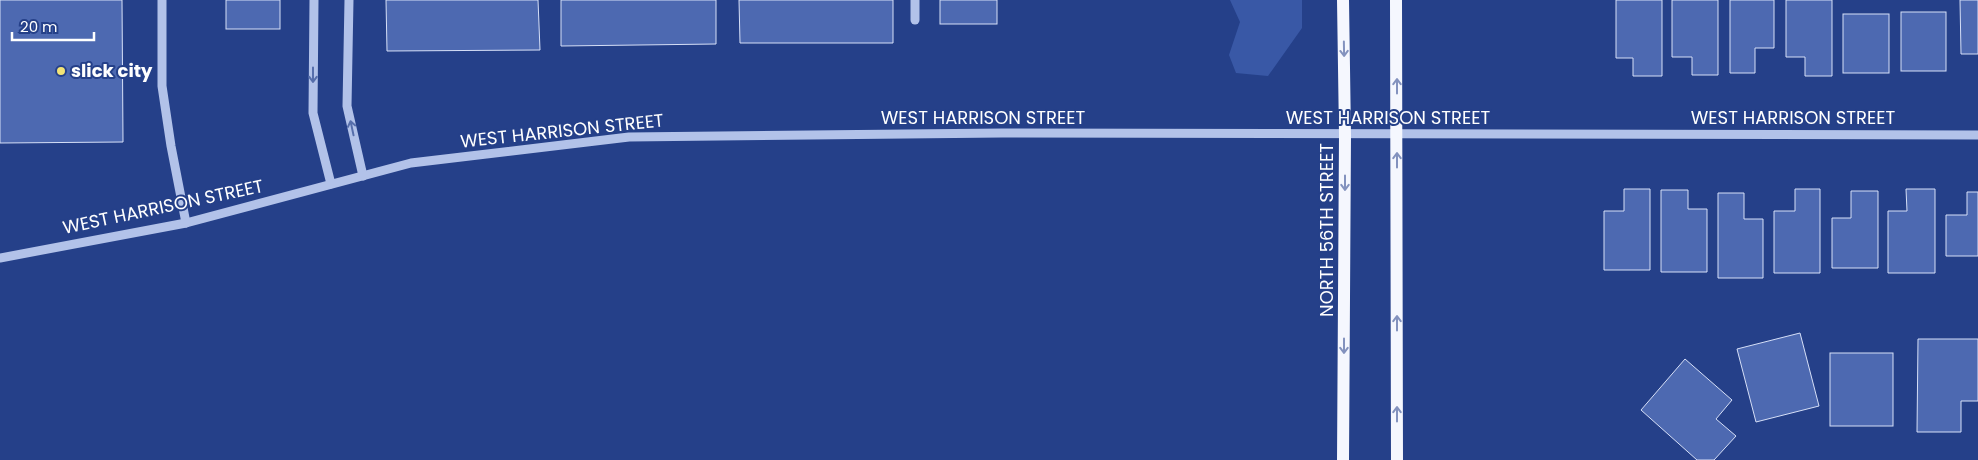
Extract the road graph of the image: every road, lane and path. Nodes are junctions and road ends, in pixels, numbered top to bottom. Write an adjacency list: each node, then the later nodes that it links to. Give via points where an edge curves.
1 (162, 0): 13 (street, via 162,86 170,146)
2 (314, 0): 12 (street, one-way to 12, via 313,113)
3 (349, 0): 11 (street, one-way to 3, via 347,106)
4 (915, 0): 7 (street)
5 (1343, 0): 8 (main road, NORTH 56TH STREET, one-way to 8)
6 (1396, 0): 9 (main road, one-way to 6)
7 (915, 20)
8 (1345, 135): 9 (street, WEST HARRISON STREET); 11 (street, WEST HARRISON STREET, via 1002,133 629,137 411,163); 15 (main road, NORTH 56TH STREET, one-way to 15)
9 (1397, 135): 10 (street, WEST HARRISON STREET); 16 (main road, one-way to 9)
10 (1978, 135)
11 (363, 176): 12 (street, WEST HARRISON STREET)
12 (332, 184): 13 (street, WEST HARRISON STREET)
13 (186, 222): 14 (street, WEST HARRISON STREET)
14 (0, 258)
15 (1343, 460)
16 (1397, 460)

